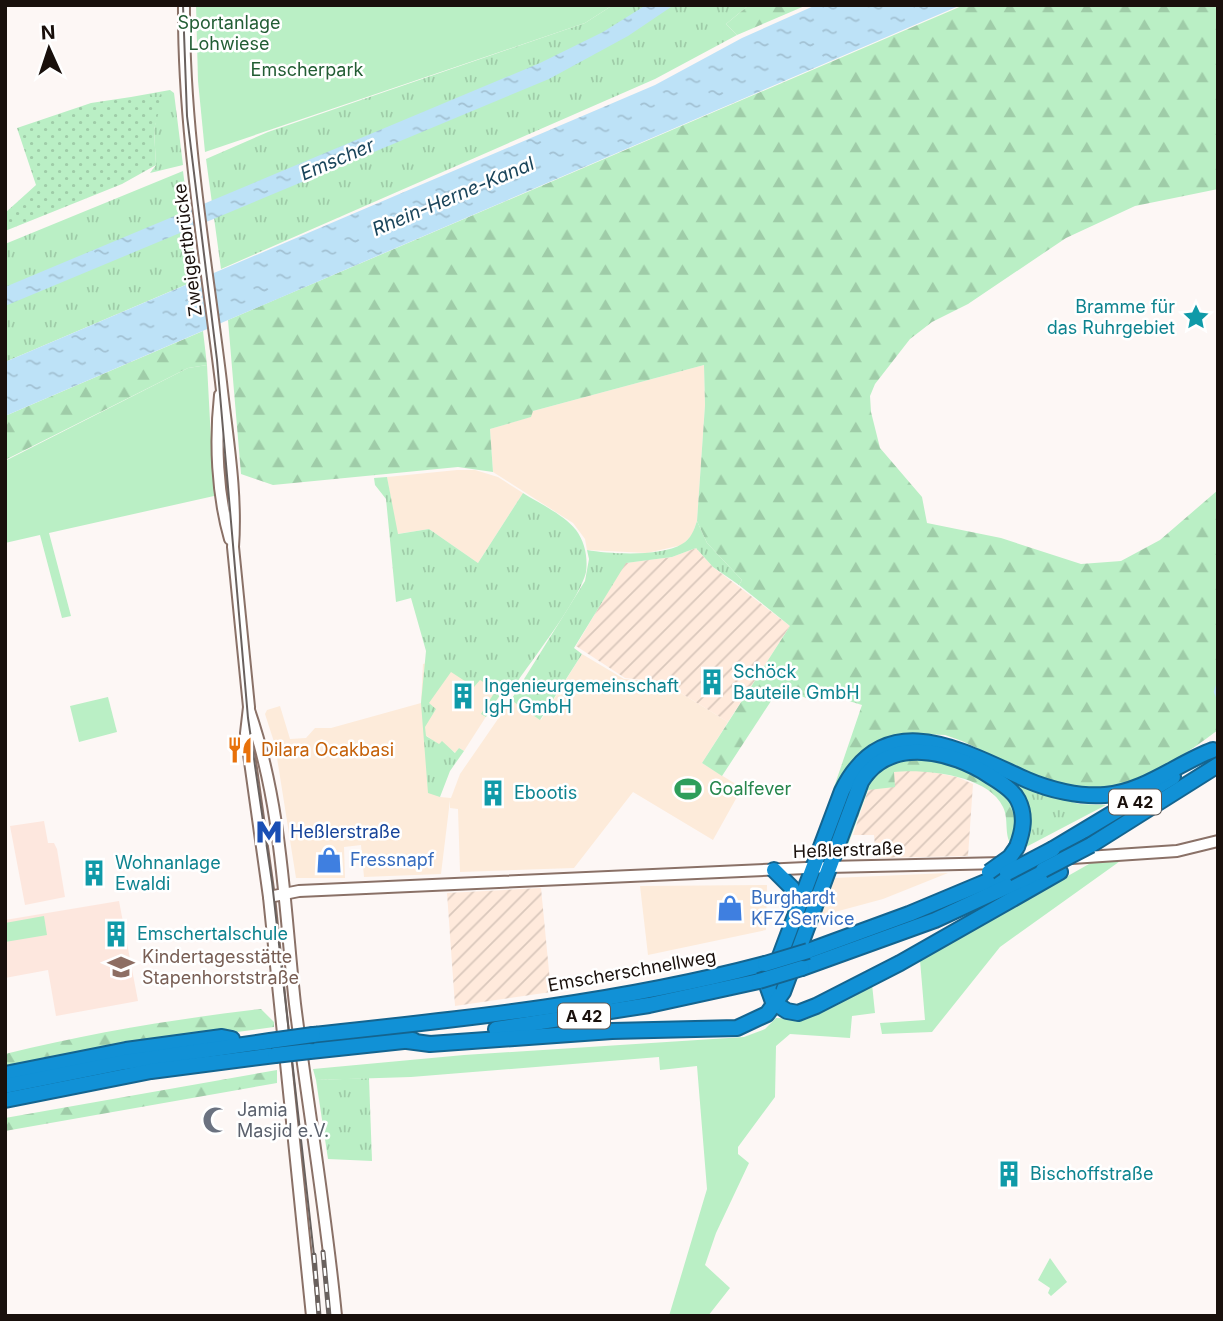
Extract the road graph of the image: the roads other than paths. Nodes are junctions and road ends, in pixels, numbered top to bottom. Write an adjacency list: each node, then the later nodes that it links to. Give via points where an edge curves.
1 (184, 5): 2 (main road, Zweigertbrücke, via 190,124 221,385 217,419 225,521 233,547)
2 (248, 707): 10 (main road, via 265,760); 11 (main road, via 246,733)
3 (1216, 748): 8 (highway, via 1126,790 1094,795 1029,781 941,743 898,743 867,759 848,780); 13 (highway, Emscherschnellweg / A 42, bridge, via 1053,849)
4 (1218, 765): 6 (highway, Emscherschnellweg / A 42)
5 (1218, 841): 7 (main road, Heßlerstraße, via 1177,851 992,863)
6 (1098, 845): 14 (highway, via 1060,872 816,1006 798,1013); 15 (highway, Emscherschnellweg / A 42, bridge, via 935,920 760,981 569,1019)
7 (828, 867): 8 (main road, Heßlerstraße); 13 (highway, bridge, via 864,776 891,757 915,751 952,757 979,768 1017,798 1023,813 1017,847 989,872 913,907); 14 (highway)
8 (811, 868): 9 (main road, Heßlerstraße); 12 (highway)
9 (774, 870): 10 (main road, Heßlerstraße); 12 (highway, via 792,888)
10 (286, 893): 11 (main road, Heßlerstraße); 24 (main road, via 301,1050)
11 (269, 897): 23 (main road)
12 (797, 908): 14 (highway, via 768,988)
13 (909, 914): 17 (highway, Emscherschnellweg / A 42, bridge, via 765,964 634,993 313,1035)
14 (776, 1005): 15 (highway, via 757,1021 737,1028 598,1031 430,1044)
15 (407, 1041): 17 (highway, Emscherschnellweg / A 42, bridge, via 310,1051)
16 (254, 1042): 17 (highway, Emscherschnellweg / A 42); 18 (highway, via 222,1037); 19 (highway, Emscherschnellweg / A 42)
17 (272, 1048): 20 (highway, Emscherschnellweg / A 42)
18 (5, 1074)
19 (5, 1086)
20 (42, 1092): 21 (highway, Emscherschnellweg / A 42); 22 (highway)
21 (5, 1100)
22 (5, 1106)
23 (312, 1316)
24 (336, 1316)

